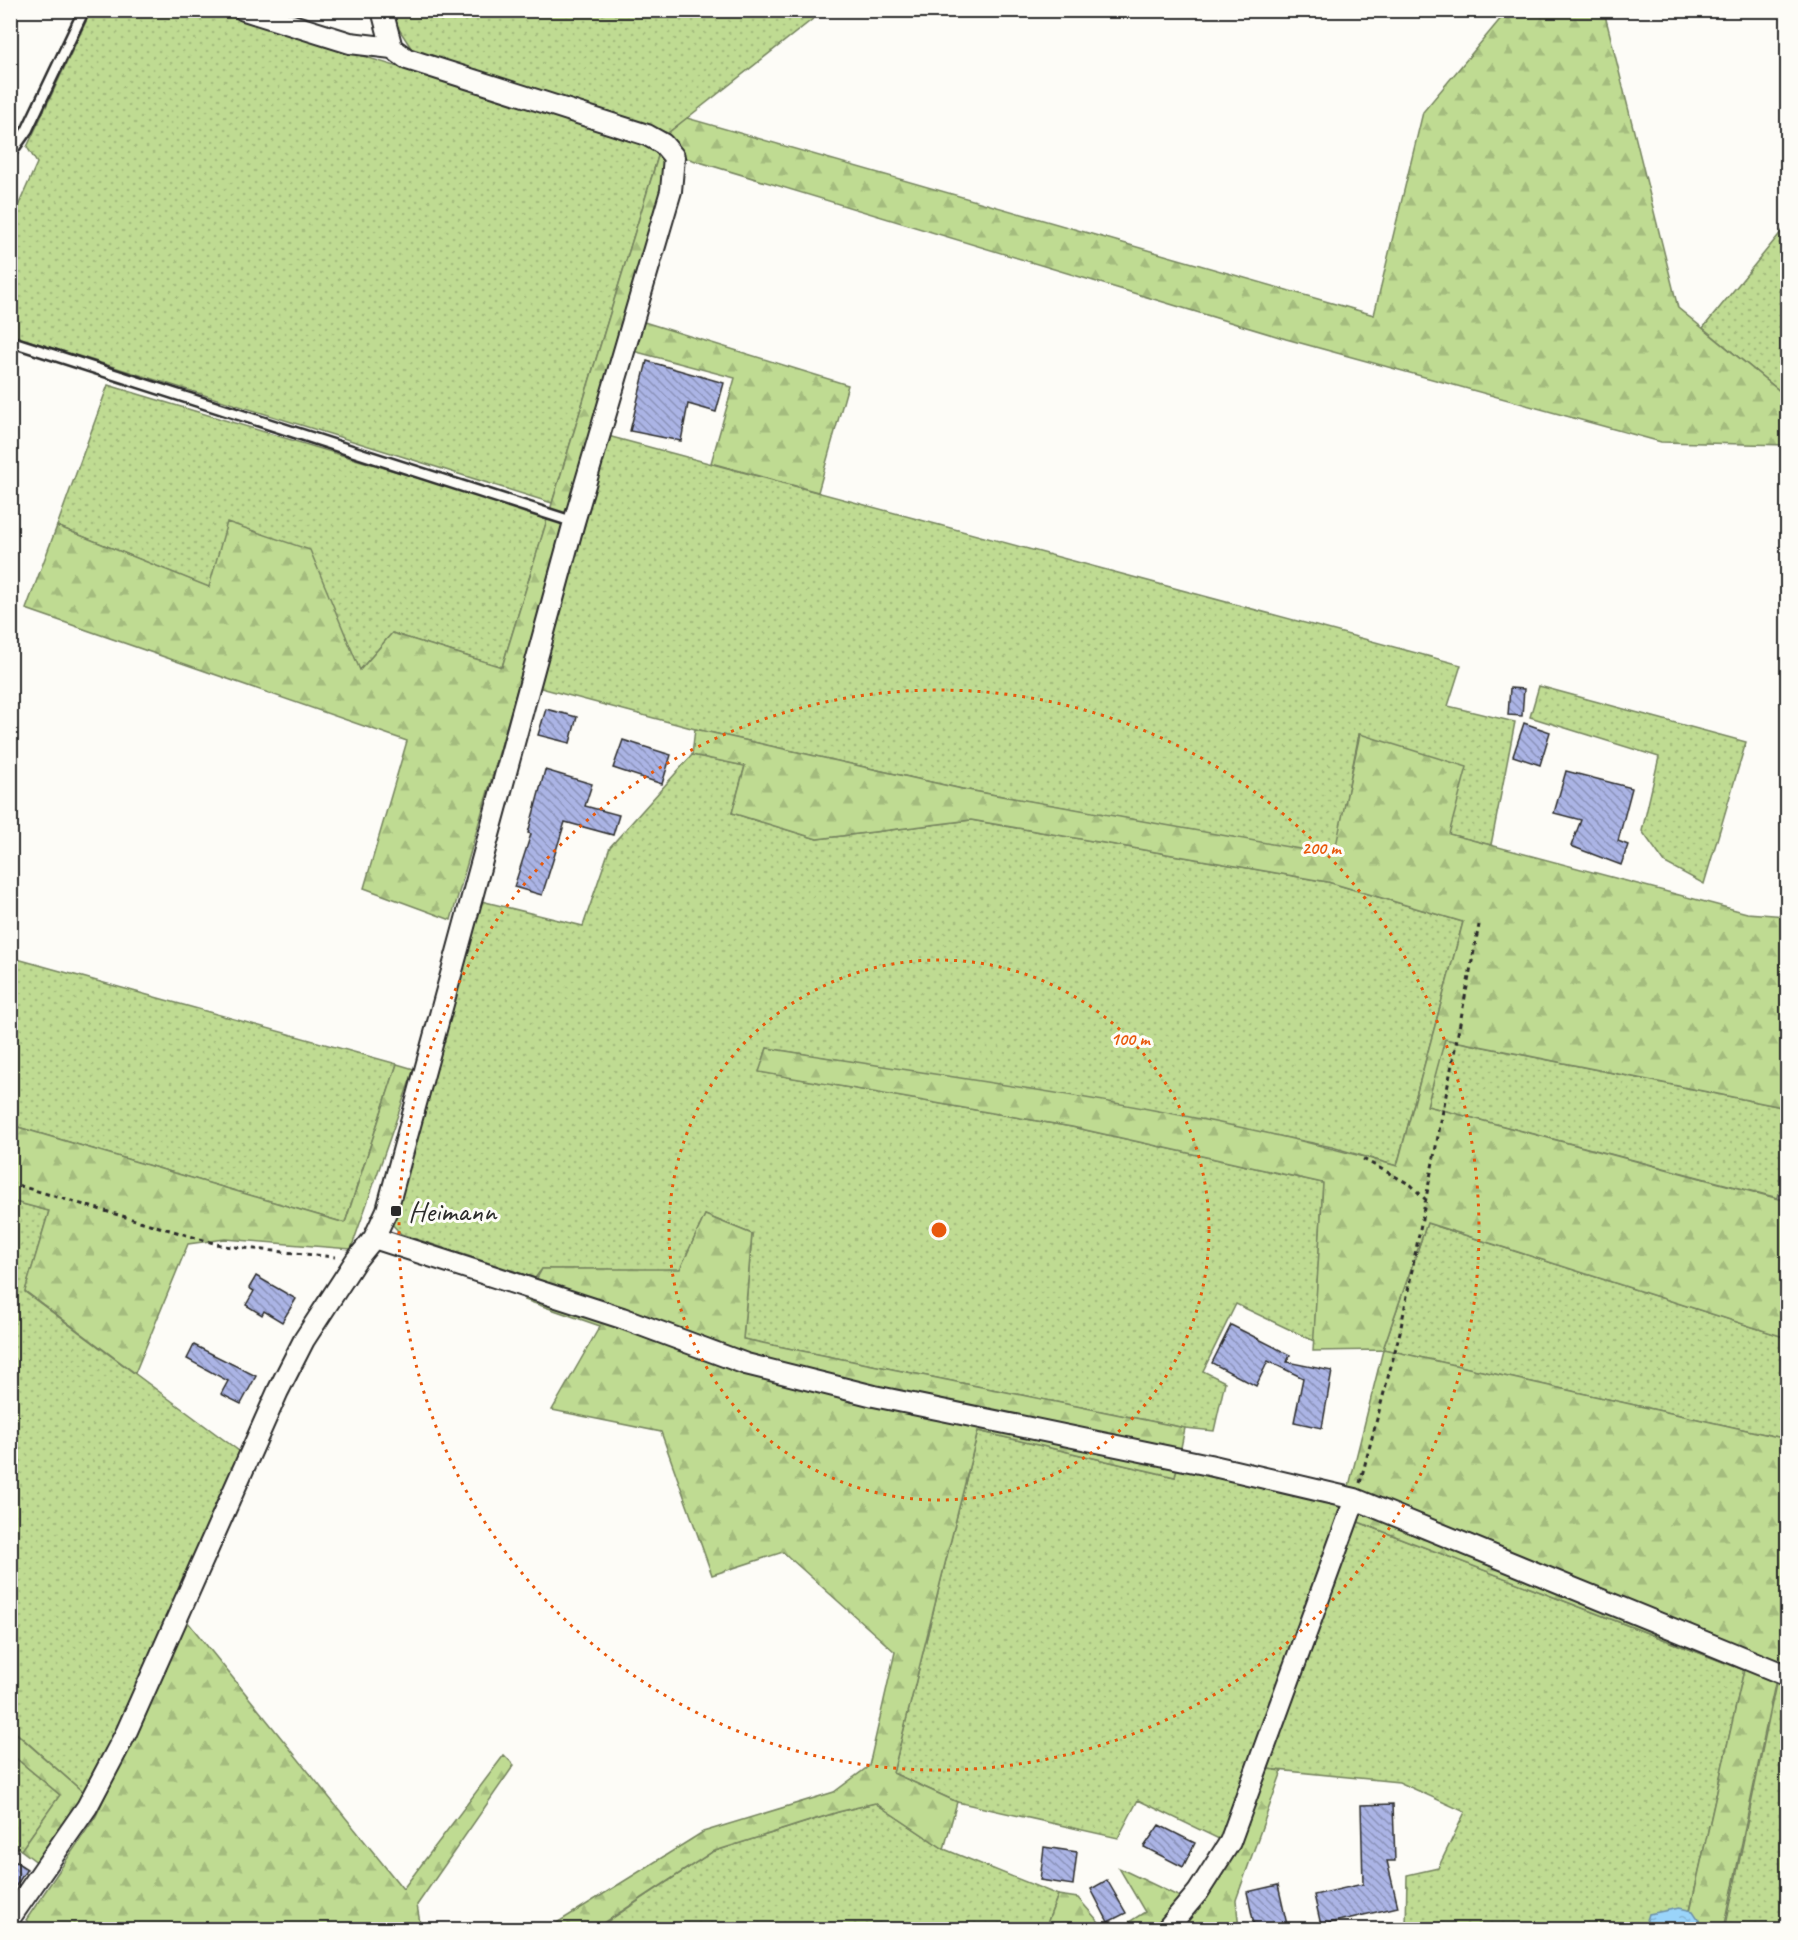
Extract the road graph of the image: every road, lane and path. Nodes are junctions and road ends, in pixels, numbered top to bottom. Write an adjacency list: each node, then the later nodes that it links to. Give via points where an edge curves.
1 (84, 10): 5 (lane, via 27,130)
2 (244, 10): 4 (street, via 350,43)
3 (382, 10): 4 (street)
4 (392, 48): 7 (street, via 407,59 647,135 663,144 674,157 671,191)
5 (10, 154)
6 (10, 341): 7 (lane)
7 (574, 522): 12 (street, via 387,1210)
8 (1479, 924): 11 (path)
9 (1362, 1159): 11 (path, via 1405,1181)
10 (10, 1183): 13 (path, via 224,1246)
11 (1426, 1200): 14 (path, via 1400,1332)
12 (374, 1238): 13 (street); 14 (street, via 622,1318 746,1364 874,1396 1209,1465)
13 (356, 1260): 16 (street, via 304,1340 278,1391 121,1744 87,1807)
14 (1355, 1500): 15 (street); 17 (street, via 1230,1842 1198,1892)
15 (1788, 1676)
16 (10, 1918)
17 (1166, 1929)

